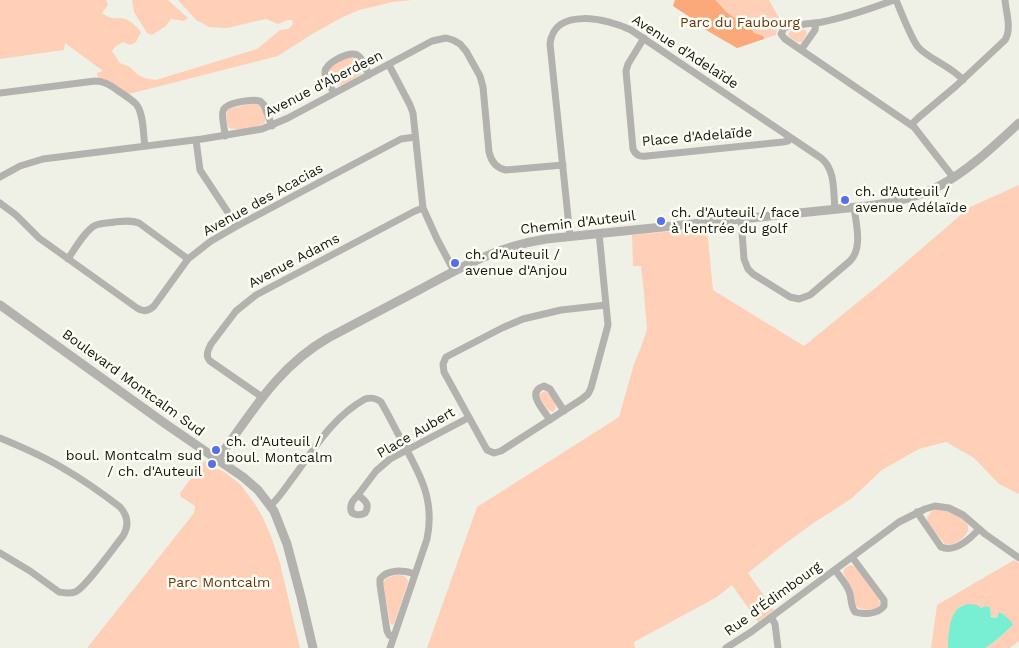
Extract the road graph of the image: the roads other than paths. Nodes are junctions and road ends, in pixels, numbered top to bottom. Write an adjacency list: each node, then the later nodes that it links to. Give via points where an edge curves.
1 (895, 0): 3 (street, via 857,14); 8 (street, via 918,47)
2 (1005, 0): 8 (street, via 1008,36)
3 (816, 23): 5 (street, via 815,30); 5 (street, via 786,27 782,31 785,39)
4 (644, 38): 16 (street, Avenue d'Adelaïde); 16 (street, Place d'Adelaïde, via 626,71 636,154 643,157 783,142); 19 (street, Avenue d'Adelaïde, via 618,24 601,20 570,20 556,30 551,49)
5 (801, 50): 12 (street)
6 (389, 65): 7 (street, Avenue d'Aberdeen); 15 (street, via 410,105); 19 (street, Avenue d'Aberdeen, via 438,39 457,42 466,51 481,80 493,163 506,170)
7 (369, 75): 9 (street, Avenue d'Aberdeen); 9 (street, via 359,56 346,55 325,70)
8 (963, 80): 12 (street)
9 (334, 93): 13 (street, Avenue d'Aberdeen)
10 (0, 94): 18 (street, via 104,82 138,106)
11 (1019, 123): 21 (street, Chemin d'Auteuil)
12 (911, 125): 21 (street)
13 (272, 126): 14 (street, Avenue d'Aberdeen); 14 (street, via 260,101 230,104 223,112)
14 (225, 136): 17 (street, Avenue d'Aberdeen)
15 (415, 137): 24 (street); 27 (street, Avenue des Acacias, via 401,139)
16 (791, 138): 25 (street, Avenue d'Adelaïde, via 828,165)
17 (196, 140): 18 (street, Avenue d'Aberdeen); 27 (street, via 200,170)
18 (145, 146): 20 (street, Avenue d'Aberdeen, via 37,160)
19 (562, 165): 29 (street, Avenue d'Adelaïde)
20 (0, 177)
21 (954, 177): 23 (street, Chemin d'Auteuil, via 917,195)
22 (0, 203): 30 (street, Avenue des Acacias)
23 (854, 207): 25 (street, Chemin d'Auteuil); 26 (street, via 858,244 855,255 813,293 799,299 790,297 748,269 744,259)
24 (423, 208): 32 (street); 35 (street, Avenue Adams, via 256,295 236,311 211,344 207,356)
25 (834, 209): 26 (street, Chemin d'Auteuil)
26 (741, 219): 28 (street, Chemin d'Auteuil)
27 (237, 226): 31 (street, Avenue des Acacias)
28 (599, 233): 29 (street, Chemin d'Auteuil); 34 (street)
29 (570, 236): 32 (street, Chemin d'Auteuil, via 507,248)
30 (68, 259): 31 (street, via 93,227 133,221); 31 (street, Avenue des Acacias, via 144,311 154,306)
31 (188, 260)
32 (454, 271): 35 (street, Chemin d'Auteuil, via 328,338 285,371)
33 (0, 305): 41 (street, Boulevard Montcalm Sud)
34 (606, 305): 36 (street, via 608,325 591,388 586,397); 37 (street, via 561,310 523,319 449,355 444,360 444,372)
35 (262, 398): 41 (street, Chemin d'Auteuil)
36 (564, 411): 38 (street); 38 (street, via 550,389 538,388 536,398)
37 (468, 418): 38 (street, via 484,448 494,453); 40 (street, Place Aubert)
38 (550, 420)
39 (0, 438): 46 (street, via 85,482 120,507 127,520 123,536 83,586 73,593 59,592)
40 (407, 450): 42 (street, Place Aubert, via 380,466); 43 (street, via 381,402 375,398 366,399 334,422); 50 (street, via 422,481 429,506 428,532)
41 (217, 460): 43 (street, Boulevard Montcalm Sud, via 250,482)
42 (358, 495)
43 (271, 505): 53 (street, Boulevard Montcalm Sud, via 290,553)
44 (917, 512): 45 (street, Rue d'Édimbourg, via 930,507 946,507 960,513); 45 (street, via 941,547 952,549 959,546); 47 (street, Rue d'Édimbourg)
45 (979, 529): 48 (street, Rue d'Édimbourg)
46 (0, 553)
47 (852, 557): 49 (street, Rue d'Édimbourg); 49 (street, Rue d'Édimbourg, via 884,600 882,609 861,614 854,612 848,589)
48 (1019, 558)
49 (835, 570): 51 (street, Rue d'Édimbourg)
50 (415, 574): 52 (street); 52 (street, via 398,572 380,579 387,631)
51 (771, 617): 55 (street, Rue d'Édimbourg); 56 (street)
52 (393, 637): 54 (street)
53 (313, 648)
54 (390, 648)
55 (726, 648)
56 (778, 648)

